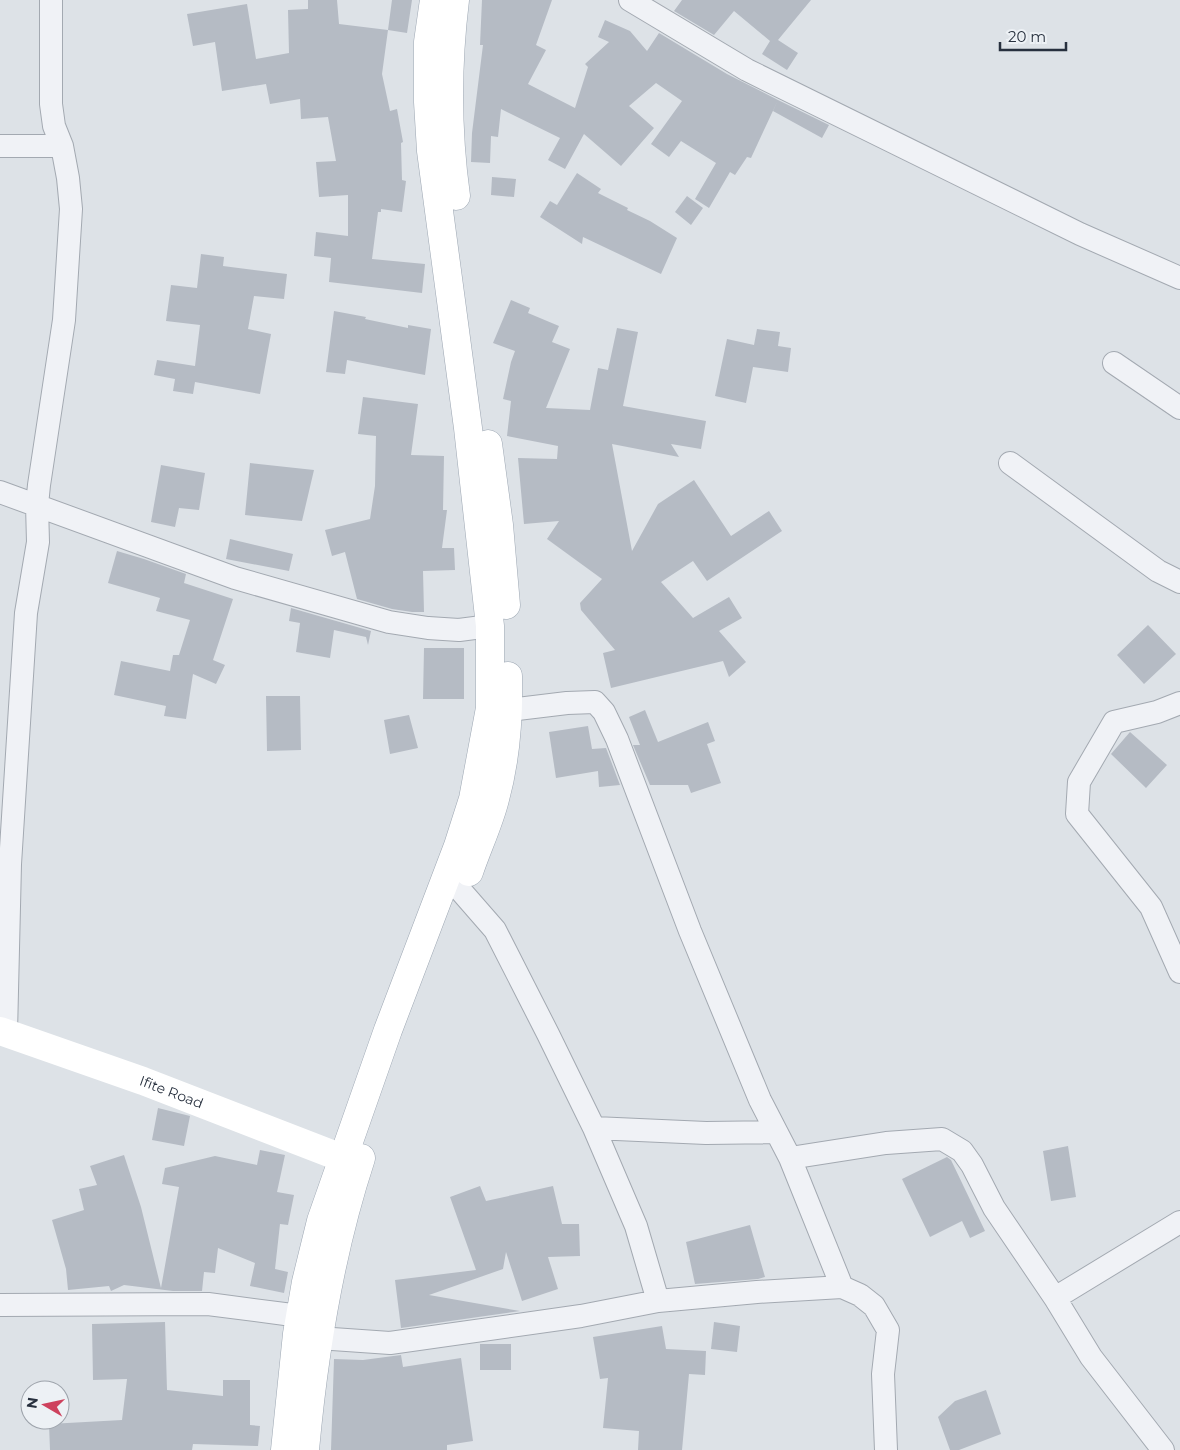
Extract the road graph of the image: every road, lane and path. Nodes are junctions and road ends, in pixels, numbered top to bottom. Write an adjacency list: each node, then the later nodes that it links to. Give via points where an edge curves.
1 (51, 0): 6 (street, via 51,104 54,126)
2 (434, 0): 14 (main road, via 428,42 431,151 468,428)
3 (455, 0): 16 (main road, via 448,78 452,167 498,525 508,623)
4 (630, 0): 7 (street, via 747,70 1080,234)
5 (0, 146): 6 (street)
6 (62, 146): 12 (street, via 72,209 68,271 57,371)
7 (1180, 278)
8 (1114, 363): 9 (street)
9 (1180, 408)
10 (1010, 463): 13 (street, via 1158,571)
11 (0, 492): 12 (street)
12 (36, 505): 14 (street, via 235,578 389,622 451,629); 17 (street, via 38,542 26,613)
13 (1180, 582)
14 (490, 626): 23 (main road, via 490,708 473,799)
15 (1180, 702): 19 (street, via 1157,712 1114,722 1079,782 1077,814 1151,907)
16 (509, 710): 18 (main road, via 495,800); 22 (street, via 594,702 604,712 690,931)
17 (6, 822): 20 (street, via 10,864)
18 (461, 892): 21 (street, via 495,930); 30 (main road, via 405,1032 358,1166)
19 (1180, 972)
20 (3, 1032): 23 (main road, Ifite Road, via 144,1081)
21 (594, 1128): 22 (street, via 706,1133); 28 (street, via 636,1226)
22 (776, 1132): 24 (street)
23 (342, 1158): 30 (main road, via 321,1221 306,1282)
24 (790, 1158): 26 (street); 27 (street, via 886,1144 942,1140 962,1151 994,1208)
25 (1180, 1222): 27 (street)
26 (842, 1286): 28 (street); 33 (street, via 874,1306 888,1330 883,1374)
27 (1055, 1298): 34 (street, via 1091,1357)
28 (658, 1301): 30 (street, via 581,1316 390,1343)
29 (0, 1305): 30 (street, via 208,1304)
30 (309, 1327): 31 (main road); 32 (main road)
31 (285, 1450)
32 (305, 1450)
33 (886, 1450)
34 (1163, 1450)

